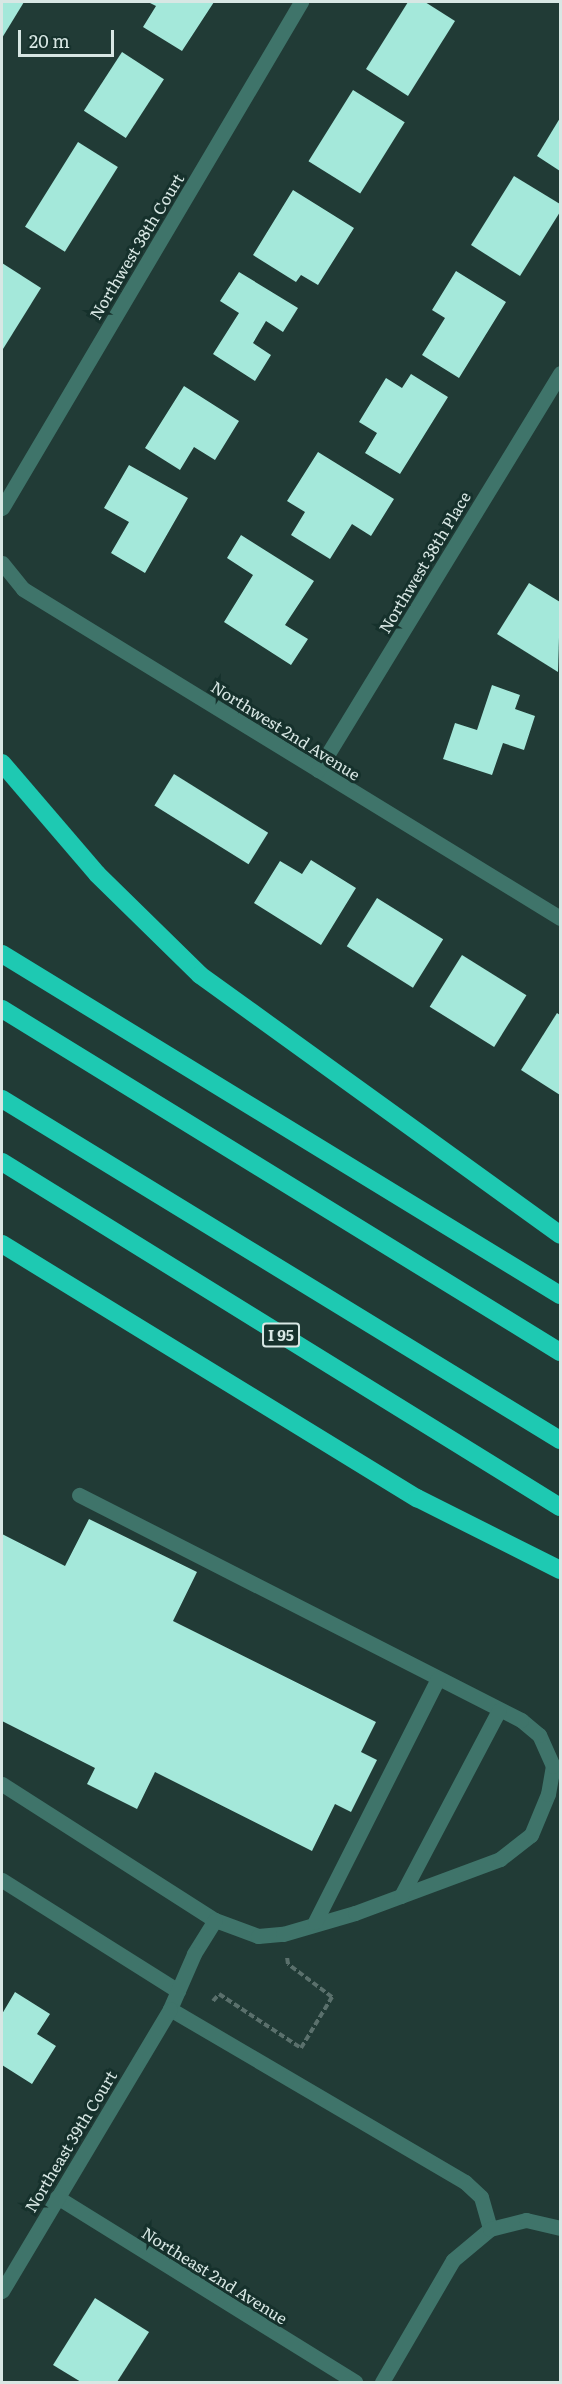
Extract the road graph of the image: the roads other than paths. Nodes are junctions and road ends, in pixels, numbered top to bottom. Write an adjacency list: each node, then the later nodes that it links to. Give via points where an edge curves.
1 (301, 2): 3 (street, Northwest 38th Court)
2 (561, 373): 6 (street, Northwest 38th Place)
3 (2, 508)
4 (2, 563): 6 (street, Northwest 2nd Avenue, via 23,589)
5 (2, 763): 12 (highway, via 97,874 200,975)
6 (318, 770): 7 (street, Northwest 2nd Avenue)
7 (561, 918)
8 (2, 954): 14 (highway)
9 (2, 1009): 15 (highway)
10 (2, 1099): 16 (highway)
11 (2, 1162): 18 (highway, I 95)
12 (561, 1235)
13 (2, 1244): 19 (highway, via 417,1498)
14 (561, 1295)
15 (561, 1352)
16 (561, 1440)
17 (79, 1495): 20 (street)
18 (561, 1508)
19 (561, 1570)
20 (438, 1678): 21 (street); 26 (street)
21 (500, 1710): 24 (street); 24 (street, via 539,1735 553,1766 548,1794 531,1834 501,1859)
22 (2, 1784): 25 (street)
23 (2, 1880): 27 (street)
24 (401, 1896): 26 (street)
25 (215, 1920): 26 (street, via 258,1936 284,1934); 27 (street, Northeast 39th Court)
26 (315, 1922)
27 (178, 1991): 28 (street, Northeast 39th Court)
28 (170, 2009): 29 (street, Northeast 39th Court); 31 (street, via 465,2182 481,2197)
29 (57, 2197): 32 (street, Northeast 39th Court); 33 (street, Northeast 2nd Avenue)
30 (561, 2228): 31 (street, via 526,2220)
31 (490, 2229): 34 (street, via 453,2260)
32 (2, 2291)
33 (355, 2382)
34 (382, 2382)

